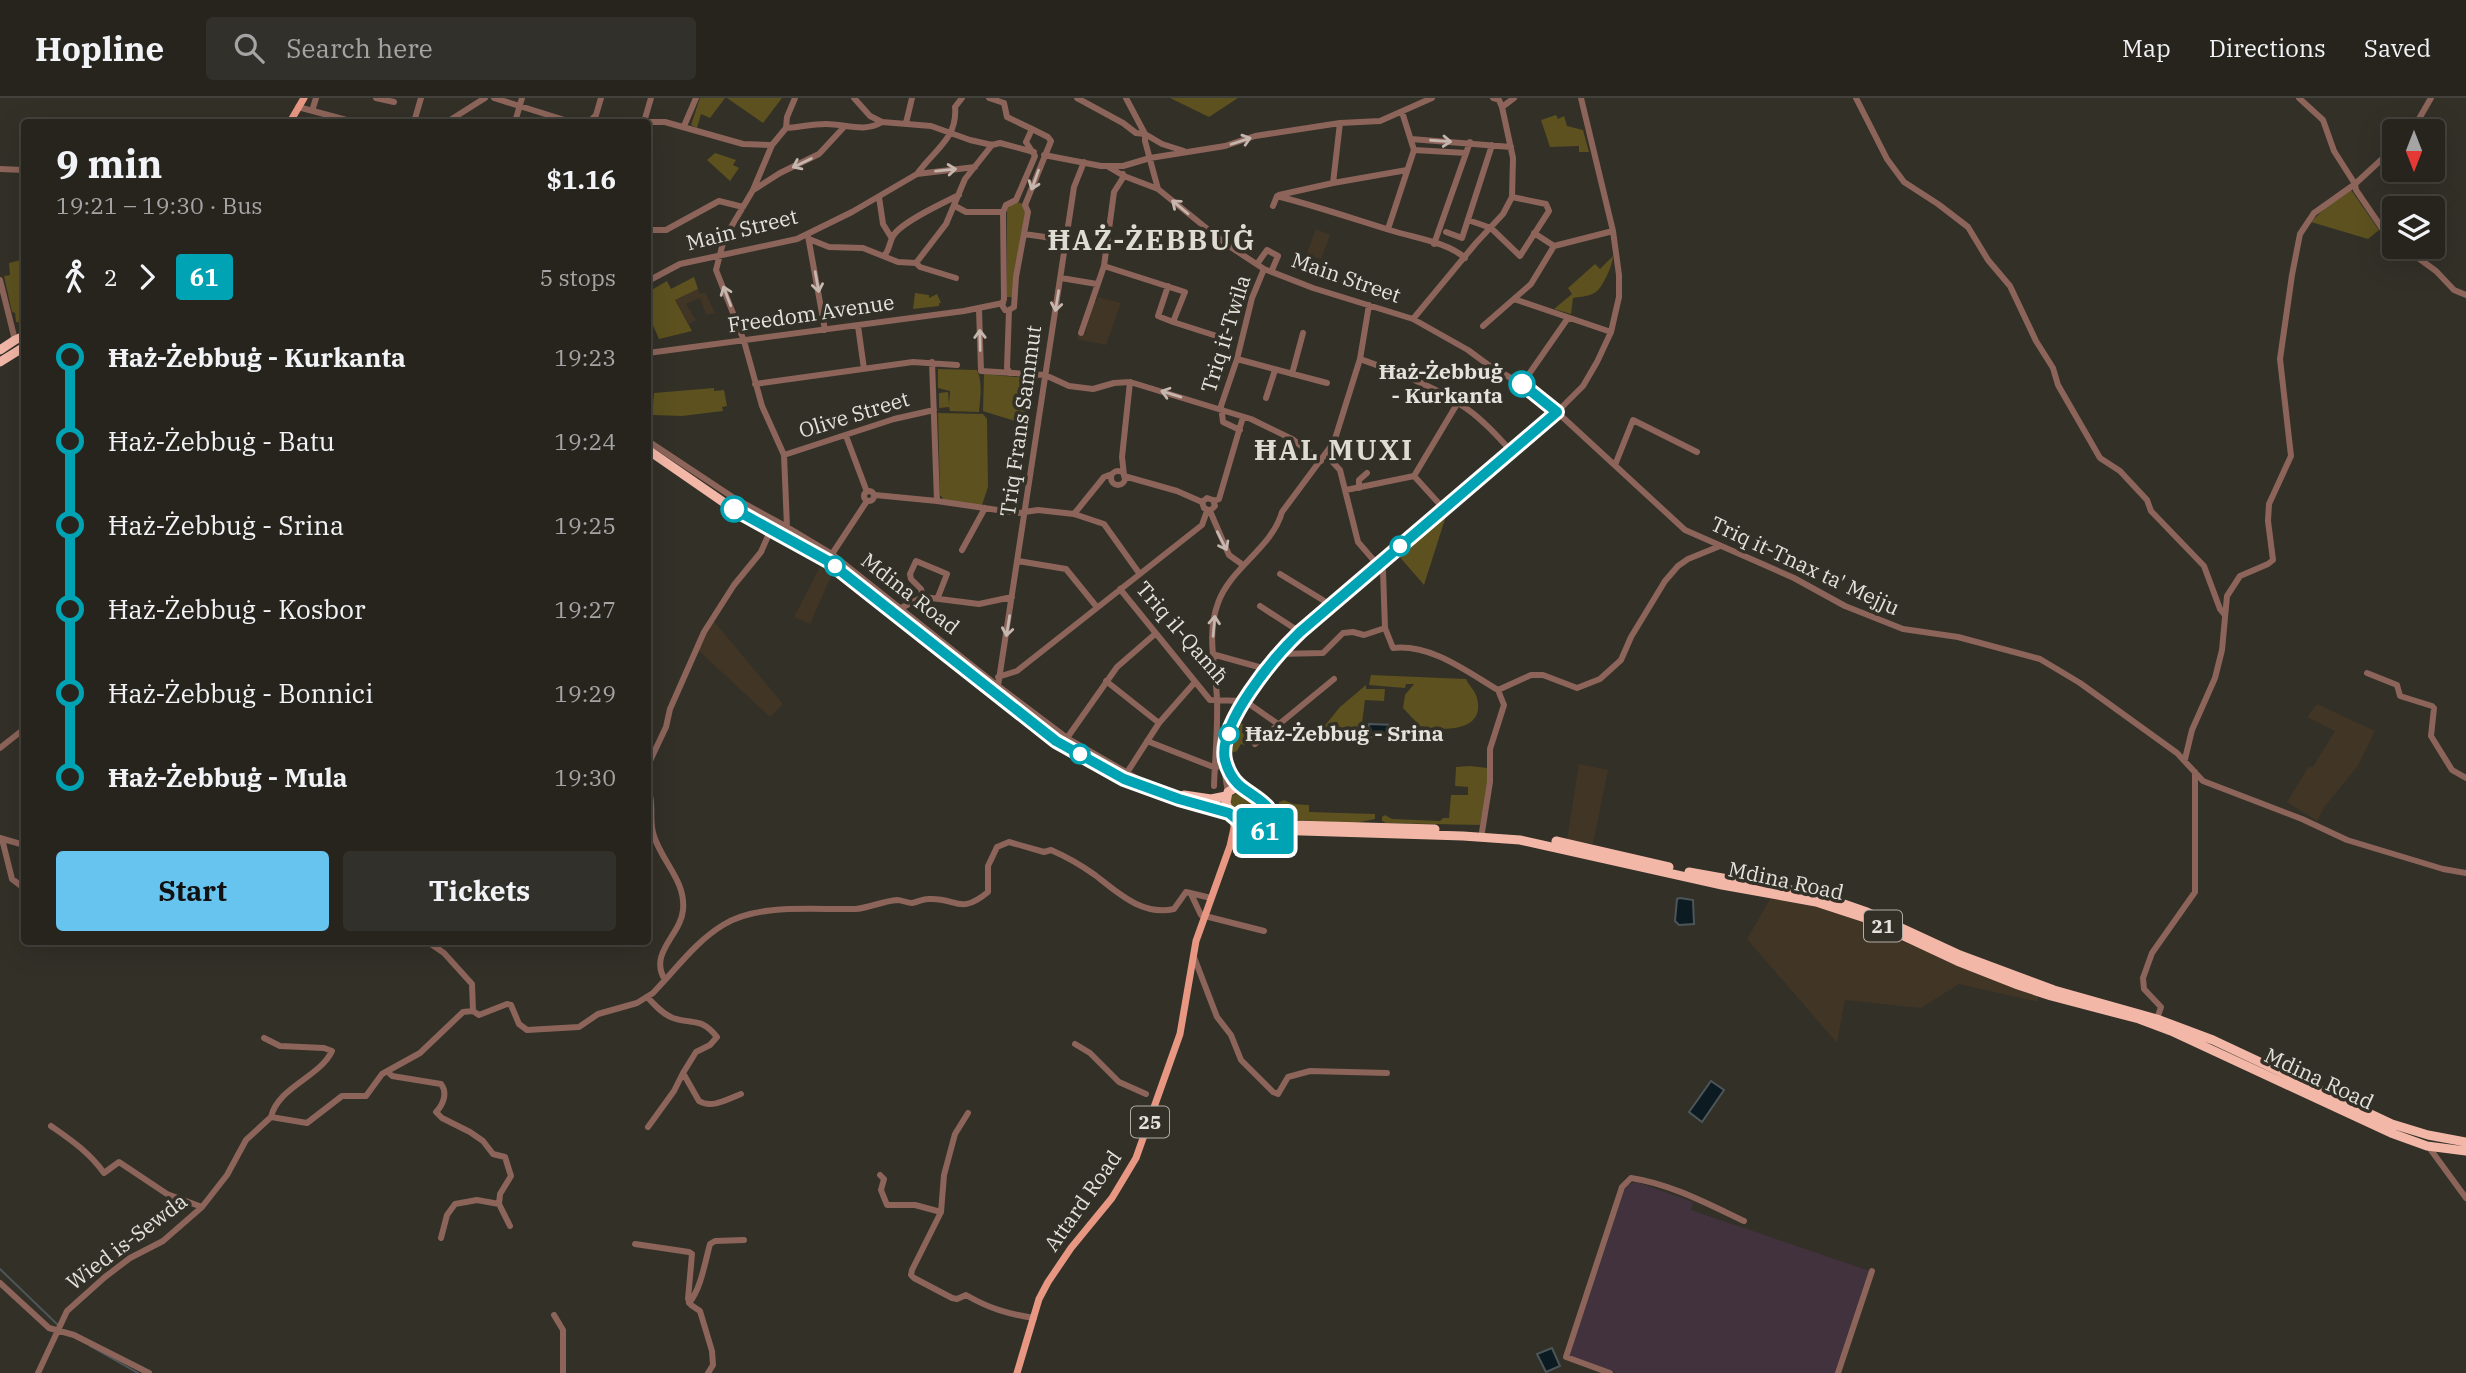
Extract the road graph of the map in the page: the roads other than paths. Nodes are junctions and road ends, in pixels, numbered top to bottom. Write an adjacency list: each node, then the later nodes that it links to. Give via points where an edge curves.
1 (304, 98): 28 (main road)
2 (316, 98): 30 (street)
3 (376, 98): 25 (street)
4 (421, 98): 34 (street)
5 (485, 98): 35 (street)
6 (494, 98): 26 (street)
7 (601, 98): 38 (street)
8 (651, 98): 39 (street)
9 (696, 98): 45 (street)
10 (795, 98): 47 (street)
11 (854, 98): 42 (street)
12 (912, 98): 43 (street)
13 (962, 98): 49 (street, via 955,107)
14 (989, 98): 27 (street)
15 (1013, 98): 27 (street)
16 (1077, 98): 50 (street)
17 (1126, 98): 50 (street)
18 (1432, 98): 31 (street)
19 (1493, 98): 29 (street)
20 (1514, 98): 29 (street)
21 (1581, 98): 98 (street)
22 (1856, 98): 209 (street, via 1904,183 1968,228 2010,286 2100,458 2120,471 2204,566)
23 (2299, 98): 78 (street, via 2323,120 2334,151)
24 (2431, 98): 40 (street)
25 (394, 102)
26 (521, 102): 36 (street); 37 (street)
27 (1004, 103): 48 (street, via 1007,117)
28 (298, 107): 30 (street); 32 (main road)
29 (1503, 107): 59 (street)
30 (312, 111): 33 (street)
31 (1402, 113): 44 (street, via 1380,121); 51 (street)
32 (292, 119)
33 (330, 119)
34 (415, 119)
35 (452, 119)
36 (516, 119)
37 (564, 119)
38 (592, 119)
39 (641, 119)
40 (2420, 119)
41 (651, 122): 45 (street)
42 (882, 122): 43 (street); 46 (street)
43 (906, 123): 49 (street)
44 (1340, 123): 62 (street, one-way to 44); 77 (street)
45 (684, 126): 54 (street, via 743,144)
46 (844, 127): 47 (street); 81 (street, one-way to 81, via 819,154)
47 (786, 128): 54 (street)
48 (1032, 129): 52 (street); 58 (street, via 1049,138)
49 (951, 134): 55 (street); 75 (street)
50 (1145, 134): 62 (street); 66 (street)
51 (1411, 139): 53 (street, one-way to 53); 60 (street)
52 (1026, 142): 57 (street); 61 (street)
53 (1470, 142): 56 (street); 63 (street)
54 (772, 145): 81 (street)
55 (992, 145): 57 (street); 71 (street)
56 (1492, 145): 59 (street); 93 (street)
57 (1016, 146): 61 (street)
58 (1049, 146): 64 (street); 65 (street)
59 (1511, 147): 85 (street)
60 (1414, 150): 63 (street); 74 (street)
61 (1034, 152): 86 (street)
62 (1185, 152): 66 (street)
63 (1466, 153): 105 (street)
64 (1044, 155): 65 (street, Main Street); 87 (street, one-way to 87)
65 (1056, 157): 68 (street, Main Street)
66 (1150, 158): 70 (street); 80 (street)
67 (2382, 159): 78 (street)
68 (1084, 162): 69 (street, Main Street); 104 (street, Triq Frans Sammut, via 1074,187)
69 (1107, 166): 70 (street); 76 (street, Main Street)
70 (1123, 166): 76 (street)
71 (975, 167): 75 (street, Main Street, one-way to 71); 82 (street)
72 (0, 169): 73 (street)
73 (21, 170)
74 (1407, 170): 77 (street); 95 (street)
75 (917, 174): 84 (street, Main Street)
76 (1124, 176): 80 (street, Main Street); 113 (street, via 1114,192)
77 (1333, 183): 79 (street)
78 (2355, 184): 94 (street); 209 (street, via 2314,213 2300,234 2280,359 2291,456 2269,504 2273,560 2240,576 2227,596)
79 (1315, 187): 83 (street); 88 (street, via 1309,195)
80 (1158, 189): 112 (street, Main Street, one-way to 80)
81 (753, 190): 91 (street)
82 (959, 195): 89 (street); 103 (street, via 904,223)
83 (1277, 196): 88 (street); 90 (street)
84 (879, 197): 102 (street, Main Street); 103 (street, via 883,224)
85 (1512, 197): 96 (street); 100 (street, via 1545,204 1549,211)
86 (1016, 200): 87 (street); 92 (street)
87 (1026, 205): 101 (street)
88 (1312, 205): 95 (street)
89 (955, 206): 92 (street, via 966,212); 111 (street)
90 (1273, 206)
91 (743, 207): 97 (street, via 719,201 666,230); 107 (street, via 724,239)
92 (1003, 212): 123 (street)
93 (1468, 220): 96 (street); 99 (street, via 1462,238)
94 (2382, 228)
95 (1388, 229): 105 (street)
96 (1491, 229): 100 (street, via 1520,256); 109 (street)
97 (651, 230)
98 (1613, 231): 106 (street); 132 (street, via 1619,297)
99 (1446, 232)
100 (1534, 233): 106 (street)
101 (1024, 234): 104 (street); 123 (street, via 1014,307)
102 (808, 237): 107 (street, Main Street); 108 (street, via 829,247 863,248); 131 (street, one-way to 131)
103 (891, 237): 108 (street)
104 (1066, 240): 116 (street, Triq Frans Sammut)
105 (1434, 244): 109 (street)
106 (1554, 247): 122 (street, via 1531,284)
107 (720, 256): 117 (street, Main Street, via 680,264); 139 (street, one-way to 107, via 717,276)
108 (884, 256): 111 (street)
109 (1465, 258): 127 (street)
110 (2419, 259): 121 (street)
111 (916, 263): 115 (street)
112 (1257, 264): 114 (street, Main Street); 114 (street, via 1267,250 1278,256)
113 (1104, 266): 119 (street); 120 (street)
114 (1268, 270): 124 (street, Main Street); 142 (street, Triq it-Twila, via 1252,298)
115 (956, 278)
116 (1061, 278): 119 (street); 150 (street, Triq Frans Sammut, one-way to 150)
117 (651, 279)
118 (0, 280): 135 (street)
119 (1097, 284): 133 (street)
120 (1168, 286): 128 (street, via 1158,316); 128 (street, via 1185,292)
121 (2466, 295)
122 (1514, 299): 126 (street); 130 (street)
123 (1005, 306): 125 (street, Freedom Avenue); 149 (street)
124 (1369, 306): 127 (street, Main Street); 143 (street)
125 (979, 309): 129 (street, Freedom Avenue); 149 (street, one-way to 125, via 981,371)
126 (1568, 318): 132 (street); 155 (street)
127 (1413, 319): 155 (street, Main Street)
128 (1173, 321): 138 (street)
129 (858, 326): 131 (street, Freedom Avenue); 147 (street)
130 (1483, 326)
131 (825, 330): 139 (street, Freedom Avenue)
132 (1611, 332): 160 (street, via 1583,386)
133 (1081, 333)
134 (1303, 333): 151 (street)
135 (21, 336)
136 (21, 340): 140 (highway)
137 (21, 340): 144 (highway)
138 (1226, 340)
139 (744, 341): 141 (street, Freedom Avenue); 154 (street)
140 (0, 350)
141 (651, 353)
142 (1237, 359): 148 (street); 159 (street, Triq it-Twila)
143 (1360, 359): 157 (street, via 1411,378); 170 (street, via 1340,426)
144 (0, 362)
145 (932, 362): 146 (street); 147 (street); 158 (street)
146 (957, 365)
147 (864, 369): 154 (street)
148 (1275, 370): 151 (street); 156 (street)
149 (1010, 373): 150 (street)
150 (1045, 374): 152 (street, via 1069,386 1093,389); 189 (street, Triq Frans Sammut)
151 (1292, 374): 153 (street)
152 (1130, 382): 159 (street, one-way to 152); 169 (street)
153 (1327, 383)
154 (755, 384): 168 (street)
155 (1522, 384): 160 (street, Main Street)
156 (1266, 398)
157 (1457, 404): 165 (street, via 1483,421); 175 (street)
158 (934, 410): 163 (street, Olive Street); 183 (street)
159 (1221, 410): 161 (street); 162 (street, via 1223,422)
160 (1557, 412): 165 (street); 171 (street, Triq it-Tnax ta' Mejju)
161 (1243, 417): 162 (street); 170 (street)
162 (1240, 430): 184 (street, via 1219,499)
163 (846, 436): 168 (street, Olive Street); 180 (street)
164 (651, 443): 191 (street, Mdina Road, via 733,498)
165 (1510, 450): 187 (street)
166 (651, 452): 192 (highway, Mdina Road)
167 (1697, 452): 171 (street, via 1633,420)
168 (784, 455): 191 (street)
169 (1122, 457): 173 (street); 174 (street)
170 (1323, 458): 179 (street, via 1340,470); 197 (street, via 1257,552)
171 (1615, 465): 193 (street, Triq it-Tnax ta' Mejju, via 1685,530)
172 (1367, 473): 178 (street, via 1359,480)
173 (1124, 475): 174 (street); 176 (street); 177 (street)
174 (1113, 476): 177 (street, via 1115,485); 190 (street, via 1104,477)
175 (1414, 476): 178 (street); 187 (street)
176 (1148, 483): 177 (street); 185 (street)
177 (1122, 484)
178 (1359, 488): 179 (street)
179 (1346, 490): 198 (street, via 1357,542)
180 (867, 492): 181 (street); 182 (street)
181 (874, 495): 182 (street); 183 (street)
182 (867, 501): 195 (street)
183 (937, 501): 186 (street)
184 (1214, 501): 185 (street, via 1207,498); 188 (street, via 1214,508)
185 (1202, 502): 188 (street)
186 (985, 508): 189 (street); 194 (street)
187 (1444, 509): 198 (street)
188 (1208, 511): 197 (street, one-way to 197, via 1229,555); 199 (street, via 1202,526)
189 (1025, 512): 190 (street); 196 (street, Triq Frans Sammut)
190 (1074, 514): 199 (street, via 1104,524)
191 (787, 527): 195 (street, Mdina Road)
192 (771, 529): 233 (street, via 761,552 706,628); 235 (highway, Mdina Road, via 828,561 1056,741)
193 (1720, 546): 223 (street, via 1678,566 1621,660 1600,679 1577,688 1531,675); 234 (street, Triq it-Tnax ta' Mejju, via 1903,629 1958,637 2040,659)
194 (962, 550)
195 (832, 554): 208 (street, Mdina Road)
196 (1018, 561): 204 (street, Triq Frans Sammut); 206 (street, via 1066,569)
197 (1242, 565): 213 (street, one-way to 197, via 1218,602)
198 (1378, 565): 205 (street); 210 (street)
199 (1139, 573): 201 (street)
200 (1280, 574): 205 (street)
201 (1120, 589): 206 (street); 212 (street, Triq il-Qamħ)
202 (923, 597): 203 (street); 203 (street, via 910,574 916,561 947,574); 208 (street)
203 (938, 597): 204 (street, via 979,604)
204 (1012, 597): 217 (street, Triq Frans Sammut, one-way to 217)
205 (1331, 605): 211 (street)
206 (1097, 606): 217 (street, via 1017,671)
207 (1260, 606): 211 (street)
208 (901, 608): 218 (street, Mdina Road)
209 (2224, 614): 234 (street, via 2215,678 2192,730)
210 (1385, 628): 214 (street, via 1364,635 1343,633 1323,653); 223 (street, via 1393,648 1408,647 1448,661)
211 (1300, 632): 214 (street)
212 (1155, 634): 220 (street); 221 (street, Triq il-Qamħ)
213 (1212, 654): 215 (street); 224 (street)
214 (1277, 654): 215 (street)
215 (1266, 669): 225 (street)
216 (2367, 673): 241 (street, via 2397,685 2400,696 2432,705 2431,736 2452,770)
217 (1000, 676): 218 (street); 222 (street, Triq Frans Sammut)
218 (989, 679): 222 (street, Mdina Road)
219 (1334, 679): 227 (street)
220 (1106, 681): 226 (street); 229 (street)
221 (1195, 681): 224 (street, Triq il-Qamħ, via 1210,700); 226 (street)
222 (998, 686): 229 (street, Mdina Road)
223 (1498, 690): 250 (street, via 1504,705 1490,749)
224 (1217, 701): 225 (street); 237 (street)
225 (1245, 701): 227 (street); 236 (street, via 1226,741)
226 (1159, 723): 230 (street)
227 (1278, 724): 231 (street)
228 (21, 731): 232 (street)
229 (1067, 738): 238 (street, Mdina Road)
230 (1147, 741): 237 (street); 238 (street)
231 (1255, 744)
232 (0, 748)
233 (651, 759)
234 (2185, 759): 240 (street, Triq it-Tnax ta' Mejju)
235 (1096, 763): 242 (highway, Mdina Road); 248 (highway, Mdina Road, via 1146,788)
236 (1226, 763): 239 (street); 244 (street)
237 (1215, 767): 239 (street); 243 (street)
238 (1128, 771): 242 (street, Mdina Road)
239 (1225, 771): 245 (street)
240 (2195, 772): 254 (street, via 2203,780 2347,840); 265 (street, via 2196,892 2151,953 2143,978 2144,989 2161,1007)
241 (2466, 778)
242 (1145, 783): 245 (highway, Mdina Road, via 1192,797 1211,799)
243 (1214, 786)
244 (1246, 790): 245 (highway, Mdina Road, via 1235,788); 247 (highway, Mdina Road / 21)
245 (1227, 794): 248 (highway)
246 (651, 796): 262 (street, via 654,836 684,900 683,916 660,960)
247 (1272, 813): 249 (highway, via 1273,822); 250 (highway, Mdina Road / 21, via 1293,825)
248 (1231, 815): 249 (highway, Mdina Road); 253 (main road, Attard Road / 25)
249 (1263, 831): 253 (main road); 278 (highway, Mdina Road / 21, via 1520,841 1816,902 1865,918 2029,989 2171,1031)
250 (1482, 832): 265 (highway, Mdina Road / 21, via 1523,835 1818,895 2053,990)
251 (1, 838): 252 (street); 255 (street, via 12,880)
252 (21, 844)
253 (1230, 846): 257 (main road, Attard Road / 25)
254 (2466, 873)
255 (21, 886)
256 (1191, 894): 257 (street); 258 (street); 262 (street, via 1186,892 1174,909 1137,905 1068,858 1009,842 997,847 988,866 988,892 973,904 898,900 856,909 796,909 737,918 695,947)
257 (1211, 898): 258 (main road, Attard Road / 25)
258 (1204, 916): 259 (street); 261 (main road, Attard Road / 25)
259 (1264, 931)
260 (432, 945): 264 (street, via 471,984)
261 (1193, 955): 270 (street, via 1217,1017 1241,1060 1273,1092 1278,1094 1288,1077 1310,1071); 296 (main road, Attard Road / 25, via 1180,1034 1136,1158 1112,1198 1048,1282)
262 (665, 980): 263 (street)
263 (647, 997): 264 (street, via 598,1014 579,1027 532,1031 522,1028 511,1005 479,1015); 269 (street, via 661,1012 697,1021 717,1037 696,1052)
264 (472, 1010): 268 (street, via 457,1016 427,1047)
265 (2157, 1018): 277 (highway, Mdina Road / 21, via 2392,1124)
266 (264, 1038): 274 (street, Wied is-Sewda, via 280,1046 332,1051 284,1097)
267 (1075, 1044): 272 (street, via 1119,1082)
268 (387, 1071): 274 (street, via 366,1096 342,1096 307,1123); 284 (street, via 392,1076 441,1084 445,1091 436,1112 439,1116 464,1127 493,1154 505,1157 511,1176)
269 (683, 1073): 271 (street, via 703,1104); 276 (street)
270 (1387, 1073)
271 (741, 1094)
272 (1146, 1094)
273 (968, 1113): 286 (street, via 955,1134 944,1175)
274 (271, 1117): 285 (street, Wied is-Sewda, via 246,1140)
275 (51, 1126): 280 (street, via 82,1147)
276 (648, 1127)
277 (2466, 1142)
278 (2427, 1146): 279 (highway, Mdina Road / 21); 283 (street)
279 (2466, 1151)
280 (103, 1172): 281 (street); 285 (street, via 119,1162 167,1194)
281 (94, 1175)
282 (880, 1175): 286 (street, via 884,1179 881,1192 889,1207 913,1205)
283 (2466, 1198)
284 (499, 1204): 288 (street); 289 (street, via 477,1200 455,1205)
285 (202, 1207): 297 (street, Wied is-Sewda, via 163,1241 105,1276 67,1311)
286 (941, 1212): 296 (street, via 912,1277 952,1298 966,1295 986,1307)
287 (1744, 1221): 303 (street, via 1643,1180 1631,1178 1622,1187 1566,1357)
288 (510, 1226)
289 (441, 1238)
290 (744, 1240): 294 (street, via 710,1244 699,1288)
291 (635, 1244): 294 (street, via 691,1253)
292 (1872, 1270): 304 (street)
293 (0, 1283): 297 (street)
294 (690, 1303): 301 (street, via 700,1311 712,1351)
295 (554, 1315): 300 (street, via 563,1330)
296 (1034, 1318): 302 (main road, Attard Road / 25)
297 (58, 1332): 298 (street, Wied is-Sewda); 299 (street, via 74,1335)
298 (38, 1373)
299 (149, 1373)
300 (563, 1373)
301 (708, 1373)
302 (1017, 1373)
303 (1610, 1373)
304 (1838, 1373)

